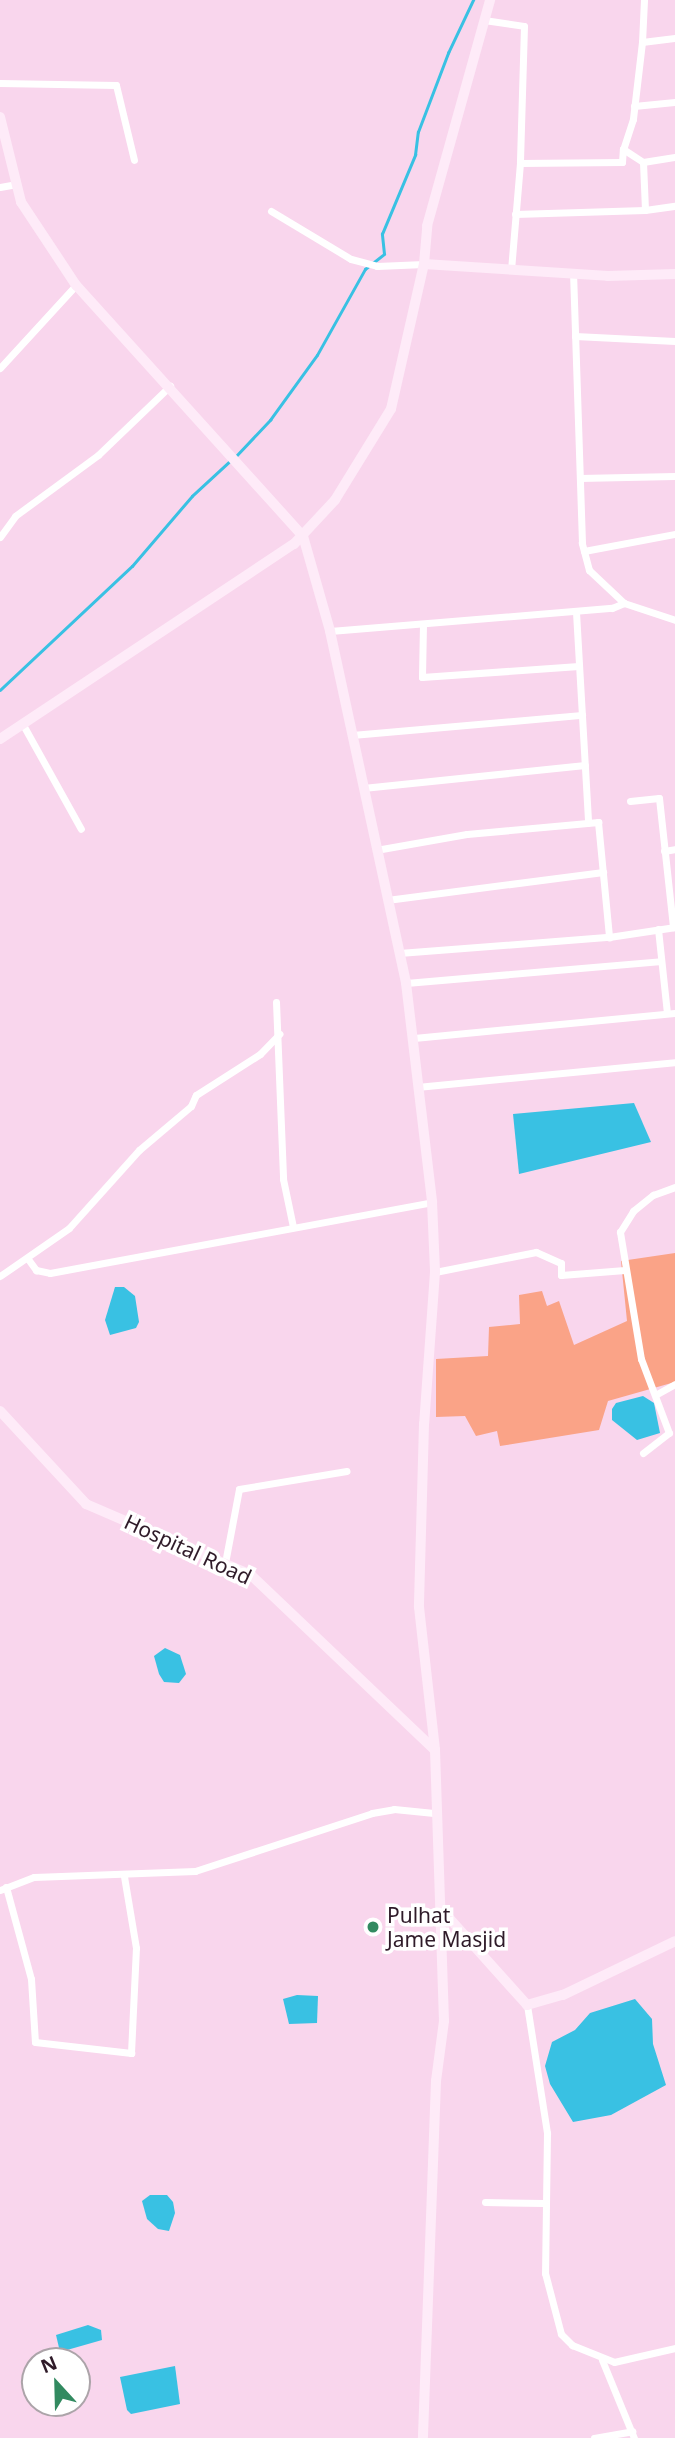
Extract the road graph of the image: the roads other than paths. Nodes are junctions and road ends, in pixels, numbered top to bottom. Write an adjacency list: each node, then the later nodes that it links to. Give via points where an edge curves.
1 (490, 0): 3 (street)
2 (644, 0): 5 (street)
3 (484, 20): 14 (street, via 523,26); 21 (street, via 427,226)
4 (675, 38): 5 (street)
5 (642, 42): 8 (street)
6 (0, 83): 12 (street, via 116,85)
7 (675, 102): 8 (street)
8 (634, 106): 10 (street)
9 (0, 117): 15 (street)
10 (623, 149): 13 (street); 14 (street, via 622,162)
11 (675, 157): 13 (street)
12 (134, 160)
13 (643, 162): 18 (street)
14 (520, 163): 20 (street)
15 (17, 184): 16 (street); 25 (street, via 21,202)
16 (0, 187)
17 (675, 206): 18 (street)
18 (645, 210): 20 (street)
19 (271, 211): 21 (street, via 351,259 377,266)
20 (516, 214): 22 (street)
21 (424, 264): 22 (street); 33 (street, via 391,409 335,500)
22 (511, 270): 23 (street)
23 (573, 274): 24 (street); 26 (street)
24 (675, 274)
25 (76, 285): 28 (street); 29 (street)
26 (575, 336): 27 (street); 31 (street)
27 (675, 341)
28 (0, 368)
29 (170, 386): 33 (street); 34 (street, via 98,455 15,516)
30 (675, 476): 31 (street)
31 (580, 478): 35 (street)
32 (675, 534): 35 (street)
33 (303, 536): 40 (street); 43 (street)
34 (0, 537)
35 (584, 551): 36 (street, via 589,570)
36 (624, 603): 37 (street); 38 (street)
37 (576, 612): 39 (street); 41 (street)
38 (675, 620)
39 (423, 624): 40 (street); 41 (street, via 422,677)
40 (330, 631): 44 (street)
41 (579, 666): 42 (street)
42 (582, 715): 44 (street); 46 (street)
43 (22, 723): 45 (street); 50 (street)
44 (352, 735): 47 (street)
45 (0, 739)
46 (585, 765): 47 (street); 49 (street)
47 (363, 788): 52 (street)
48 (630, 801): 53 (street, via 659,798)
49 (588, 823): 52 (street, via 467,834); 54 (street, via 598,822)
50 (81, 829)
51 (675, 849): 53 (street)
52 (376, 850): 55 (street)
53 (664, 850): 56 (street)
54 (603, 872): 55 (street); 58 (street)
55 (387, 900): 59 (street)
56 (674, 927): 57 (street)
57 (657, 929): 58 (street); 60 (street)
58 (609, 937): 59 (street)
59 (399, 953): 61 (street)
60 (661, 961): 61 (street); 63 (street)
61 (406, 983): 67 (street)
62 (675, 993): 63 (street)
63 (665, 994): 65 (street)
64 (276, 1002): 66 (street)
65 (671, 1013): 67 (street)
66 (279, 1034): 72 (street, via 283,1179); 73 (street, via 260,1054 196,1095 191,1106 139,1150 69,1228)
67 (414, 1038): 69 (street)
68 (675, 1062): 69 (street)
69 (417, 1087): 71 (street)
70 (675, 1187): 74 (street, via 653,1195 625,1221 620,1232)
71 (432, 1202): 72 (street); 75 (street)
72 (293, 1227): 73 (street, via 50,1273 36,1270)
73 (29, 1259): 76 (street)
74 (625, 1270): 75 (street, via 561,1275 561,1263 536,1252); 78 (street, via 641,1359)
75 (435, 1272): 83 (street, via 424,1424 419,1606)
76 (0, 1276)
77 (675, 1384): 78 (street)
78 (657, 1394): 80 (street, via 668,1433)
79 (0, 1411): 82 (street, Hospital Road, via 86,1504)
80 (643, 1452)
81 (346, 1471): 82 (street, via 239,1489)
82 (225, 1563): 83 (street, Hospital Road, via 251,1575)
83 (435, 1750): 84 (street)
84 (434, 1812): 85 (street, via 394,1809 372,1813 195,1871); 87 (street)
85 (124, 1876): 86 (street, via 34,1877); 86 (street, via 136,1948 131,2053 35,2042 31,1979)
86 (3, 1889)
87 (441, 1909): 89 (street); 95 (street, via 444,2021 436,2081)
88 (675, 1941): 89 (street, via 563,1995)
89 (527, 2005): 91 (street, via 547,2133)
90 (485, 2202): 91 (street)
91 (544, 2203): 93 (street, via 548,2296 561,2334)
92 (675, 2348): 93 (street, via 614,2362)
93 (601, 2360): 94 (street)
94 (633, 2434): 96 (street)
95 (424, 2438)
96 (595, 2438)

